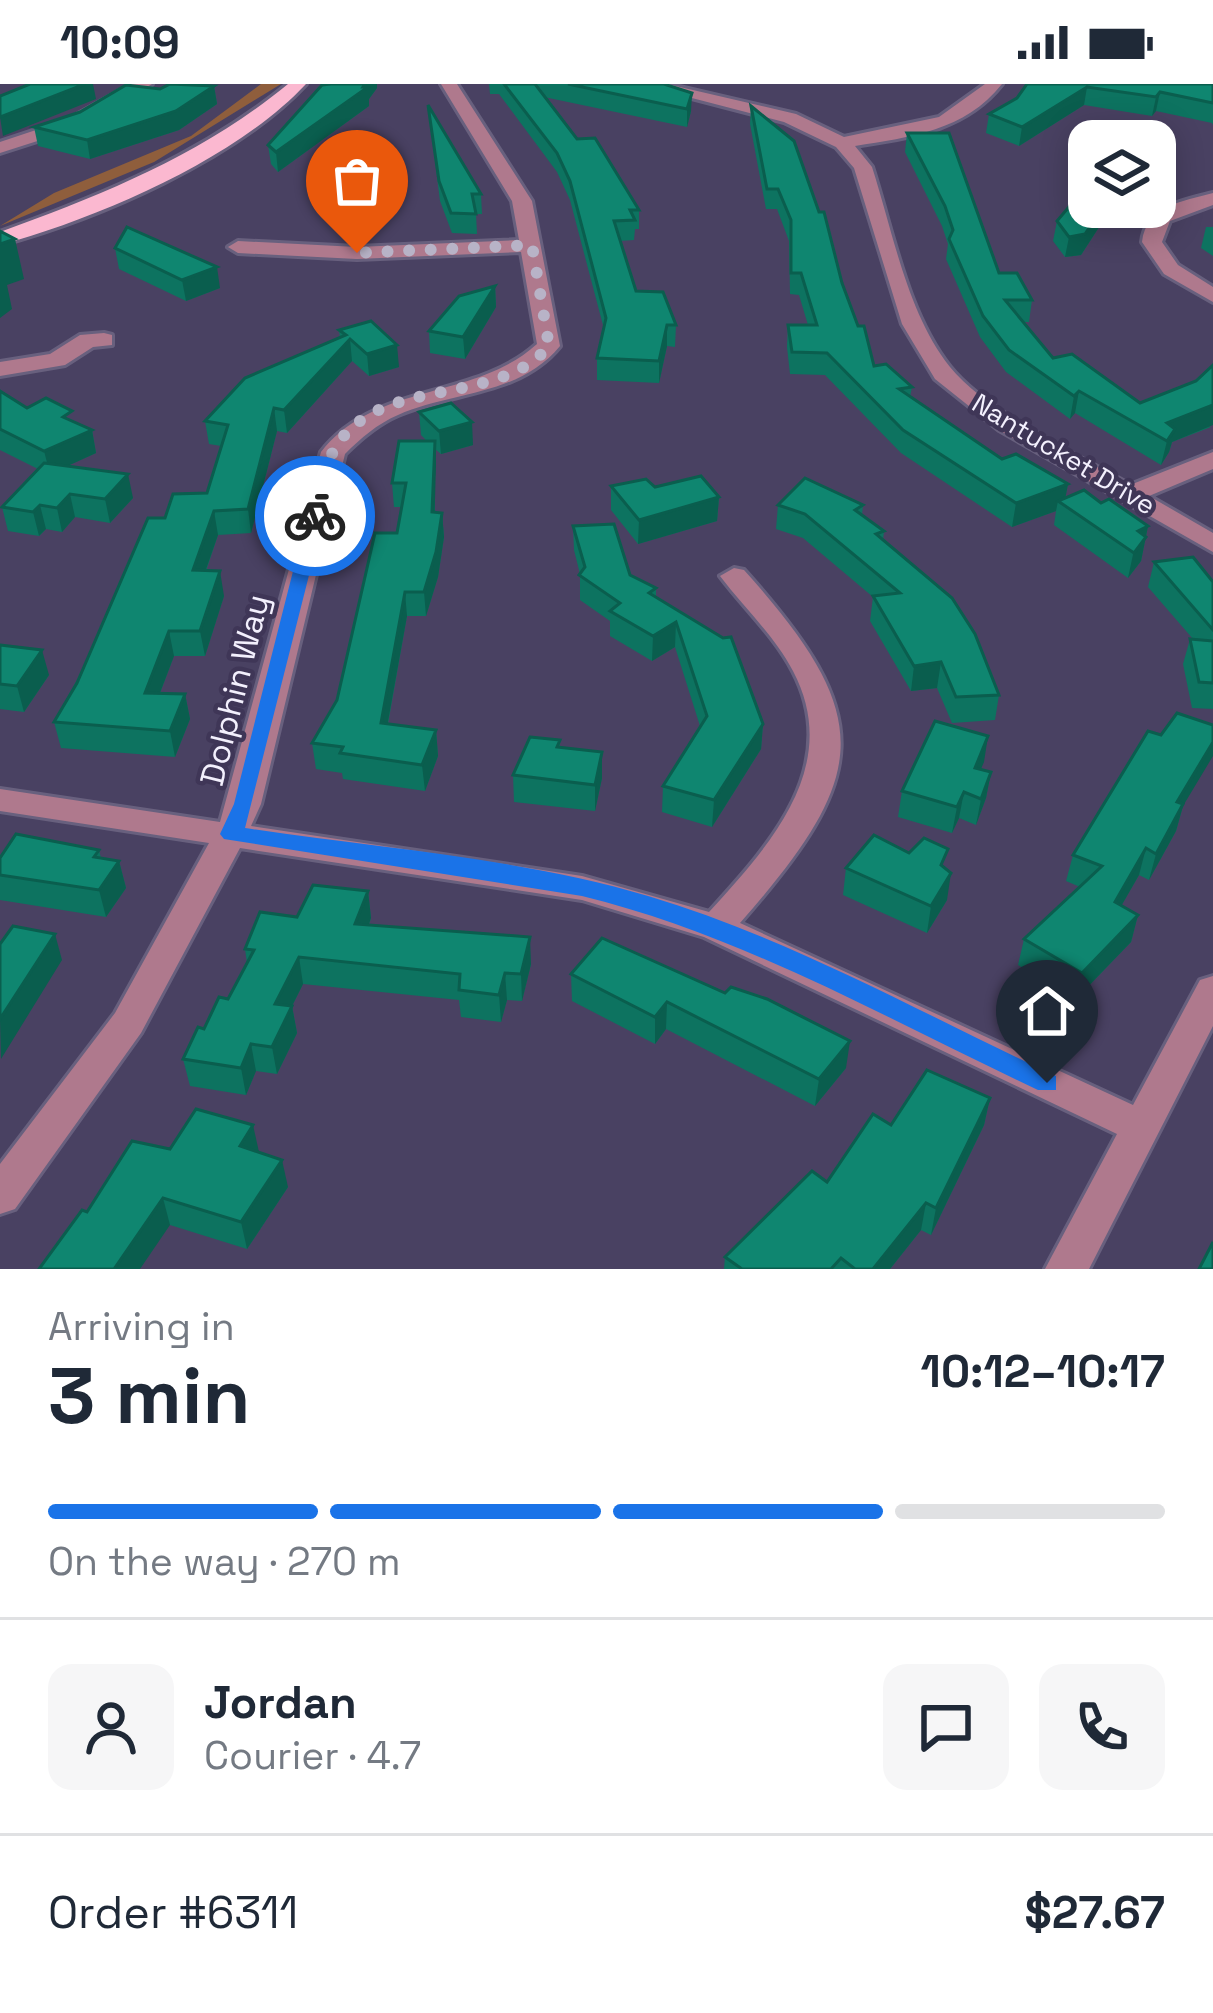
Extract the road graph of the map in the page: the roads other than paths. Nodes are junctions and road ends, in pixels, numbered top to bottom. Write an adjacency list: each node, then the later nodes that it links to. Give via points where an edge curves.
1 (144, 84): 7 (street, via 64,128)
2 (298, 84): 9 (main road, via 166,172)
3 (449, 84): 10 (street, Dolphin Way, via 514,181)
4 (646, 84): 6 (street, via 790,118)
5 (994, 84): 6 (street, via 980,101 933,125)
6 (842, 143): 16 (street, Nantucket Drive, via 863,166 913,324 944,374 1008,424)
7 (0, 148)
8 (1213, 199): 12 (street, via 1166,214 1148,240 1170,272)
9 (0, 239)
10 (532, 245): 11 (street, via 357,253); 20 (street, Dolphin Way, via 549,330 549,346 536,362 379,412 333,452)
11 (238, 247)
12 (1213, 296)
13 (104, 340): 14 (street, via 88,340 58,360)
14 (0, 369)
15 (1213, 460): 16 (street)
16 (1131, 494): 17 (street, Nantucket Drive)
17 (1213, 544)
18 (734, 576): 21 (street, via 816,678 830,728 824,781 797,832)
19 (0, 800): 20 (street)
20 (231, 834): 21 (street, via 582,888); 24 (street, Dolphin Way, via 128,1023)
21 (716, 927): 23 (street)
22 (1213, 990): 23 (street)
23 (1141, 1127): 25 (street)
24 (0, 1196)
25 (1066, 1269)

